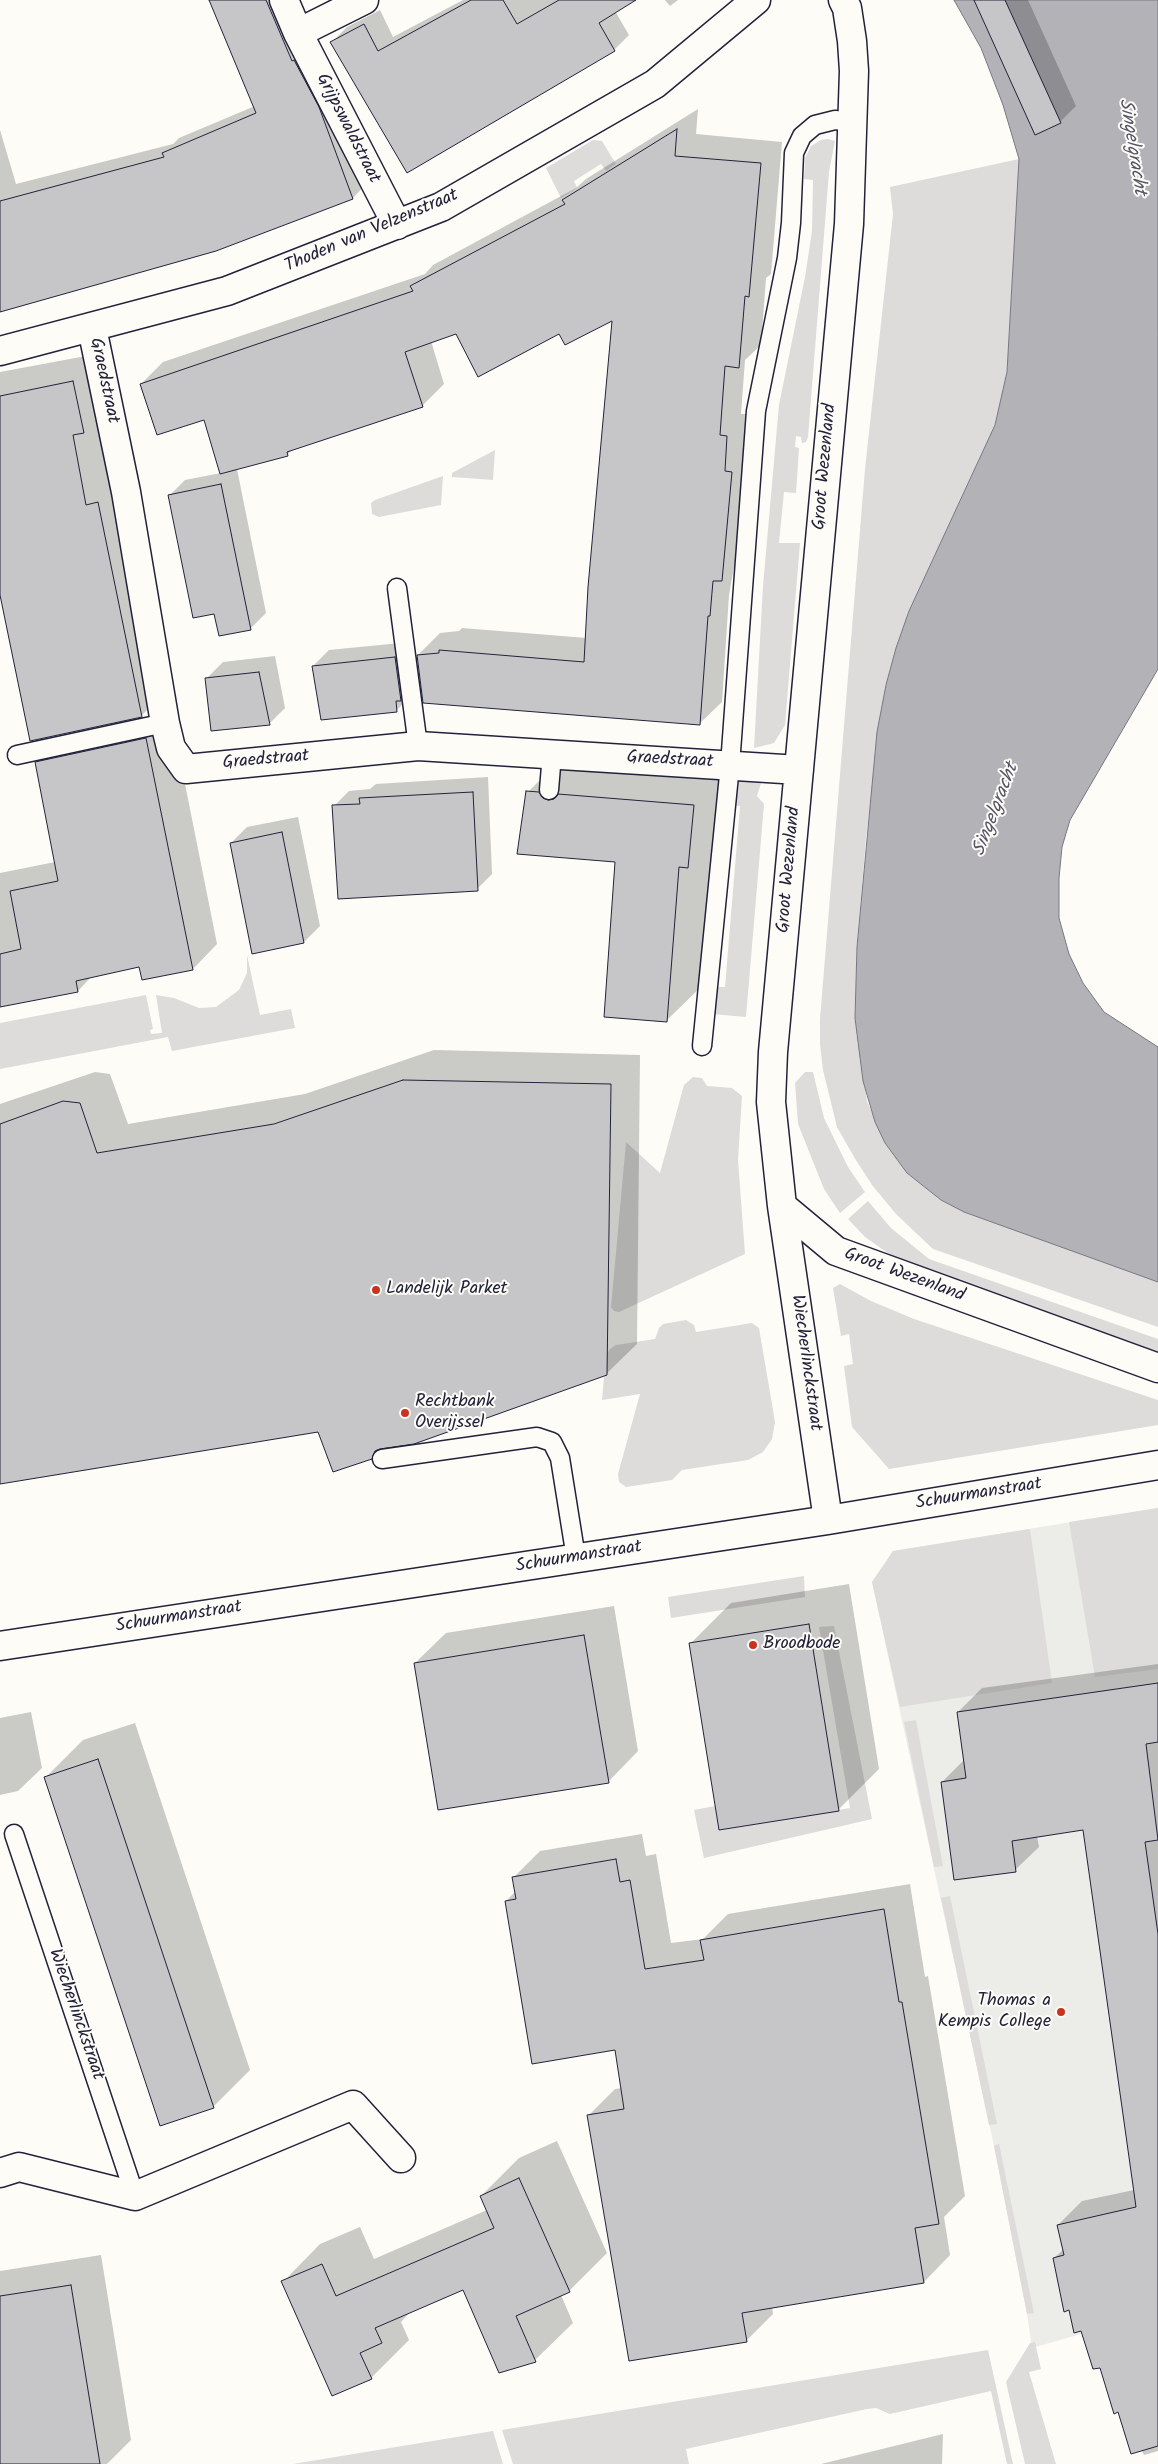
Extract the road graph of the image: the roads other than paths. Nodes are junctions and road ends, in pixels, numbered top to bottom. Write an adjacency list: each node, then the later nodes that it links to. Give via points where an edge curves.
1 (284, 0): 5 (street, Grijpswaldstraat)
2 (364, 0): 5 (street)
3 (756, 0): 7 (street, Thoden van Velzenstraat, via 655,84 441,207)
4 (843, 0): 6 (street, Groot Wezenland, via 852,41)
5 (298, 33): 7 (street, Grijpswaldstraat)
6 (852, 122): 15 (lane, via 834,120 814,125 802,136 794,153 787,258 755,420); 16 (street, Groot Wezenland, via 849,224)
7 (397, 225): 8 (street, Thoden van Velzenstraat, via 228,291)
8 (92, 328): 9 (street, Thoden van Velzenstraat); 11 (street, Graedstraat, via 126,492)
9 (0, 351)
10 (397, 588): 12 (lane)
11 (165, 723): 12 (street, Graedstraat, via 171,748 186,769); 14 (lane)
12 (418, 746): 13 (street, Graedstraat)
13 (552, 754): 15 (street, Graedstraat); 17 (lane)
14 (17, 755)
15 (730, 765): 16 (street, Graedstraat); 18 (lane)
16 (799, 770): 19 (street, Groot Wezenland, via 771,1092)
17 (549, 790)
18 (702, 1046)
19 (782, 1206): 20 (street, Groot Wezenland, via 836,1251); 23 (street, Wiecherlinckstraat)
20 (1158, 1368)
21 (382, 1459): 24 (lane, via 537,1437 552,1442 560,1458)
22 (1158, 1465): 23 (street, Schuurmanstraat)
23 (828, 1520): 24 (street, Schuurmanstraat)
24 (576, 1558): 25 (street, Schuurmanstraat)
25 (0, 1646)
26 (14, 1834): 29 (lane, Wiecherlinckstraat)
27 (401, 2158): 29 (street, via 353,2105)
28 (0, 2173): 29 (street, via 19,2167)
29 (135, 2196)

